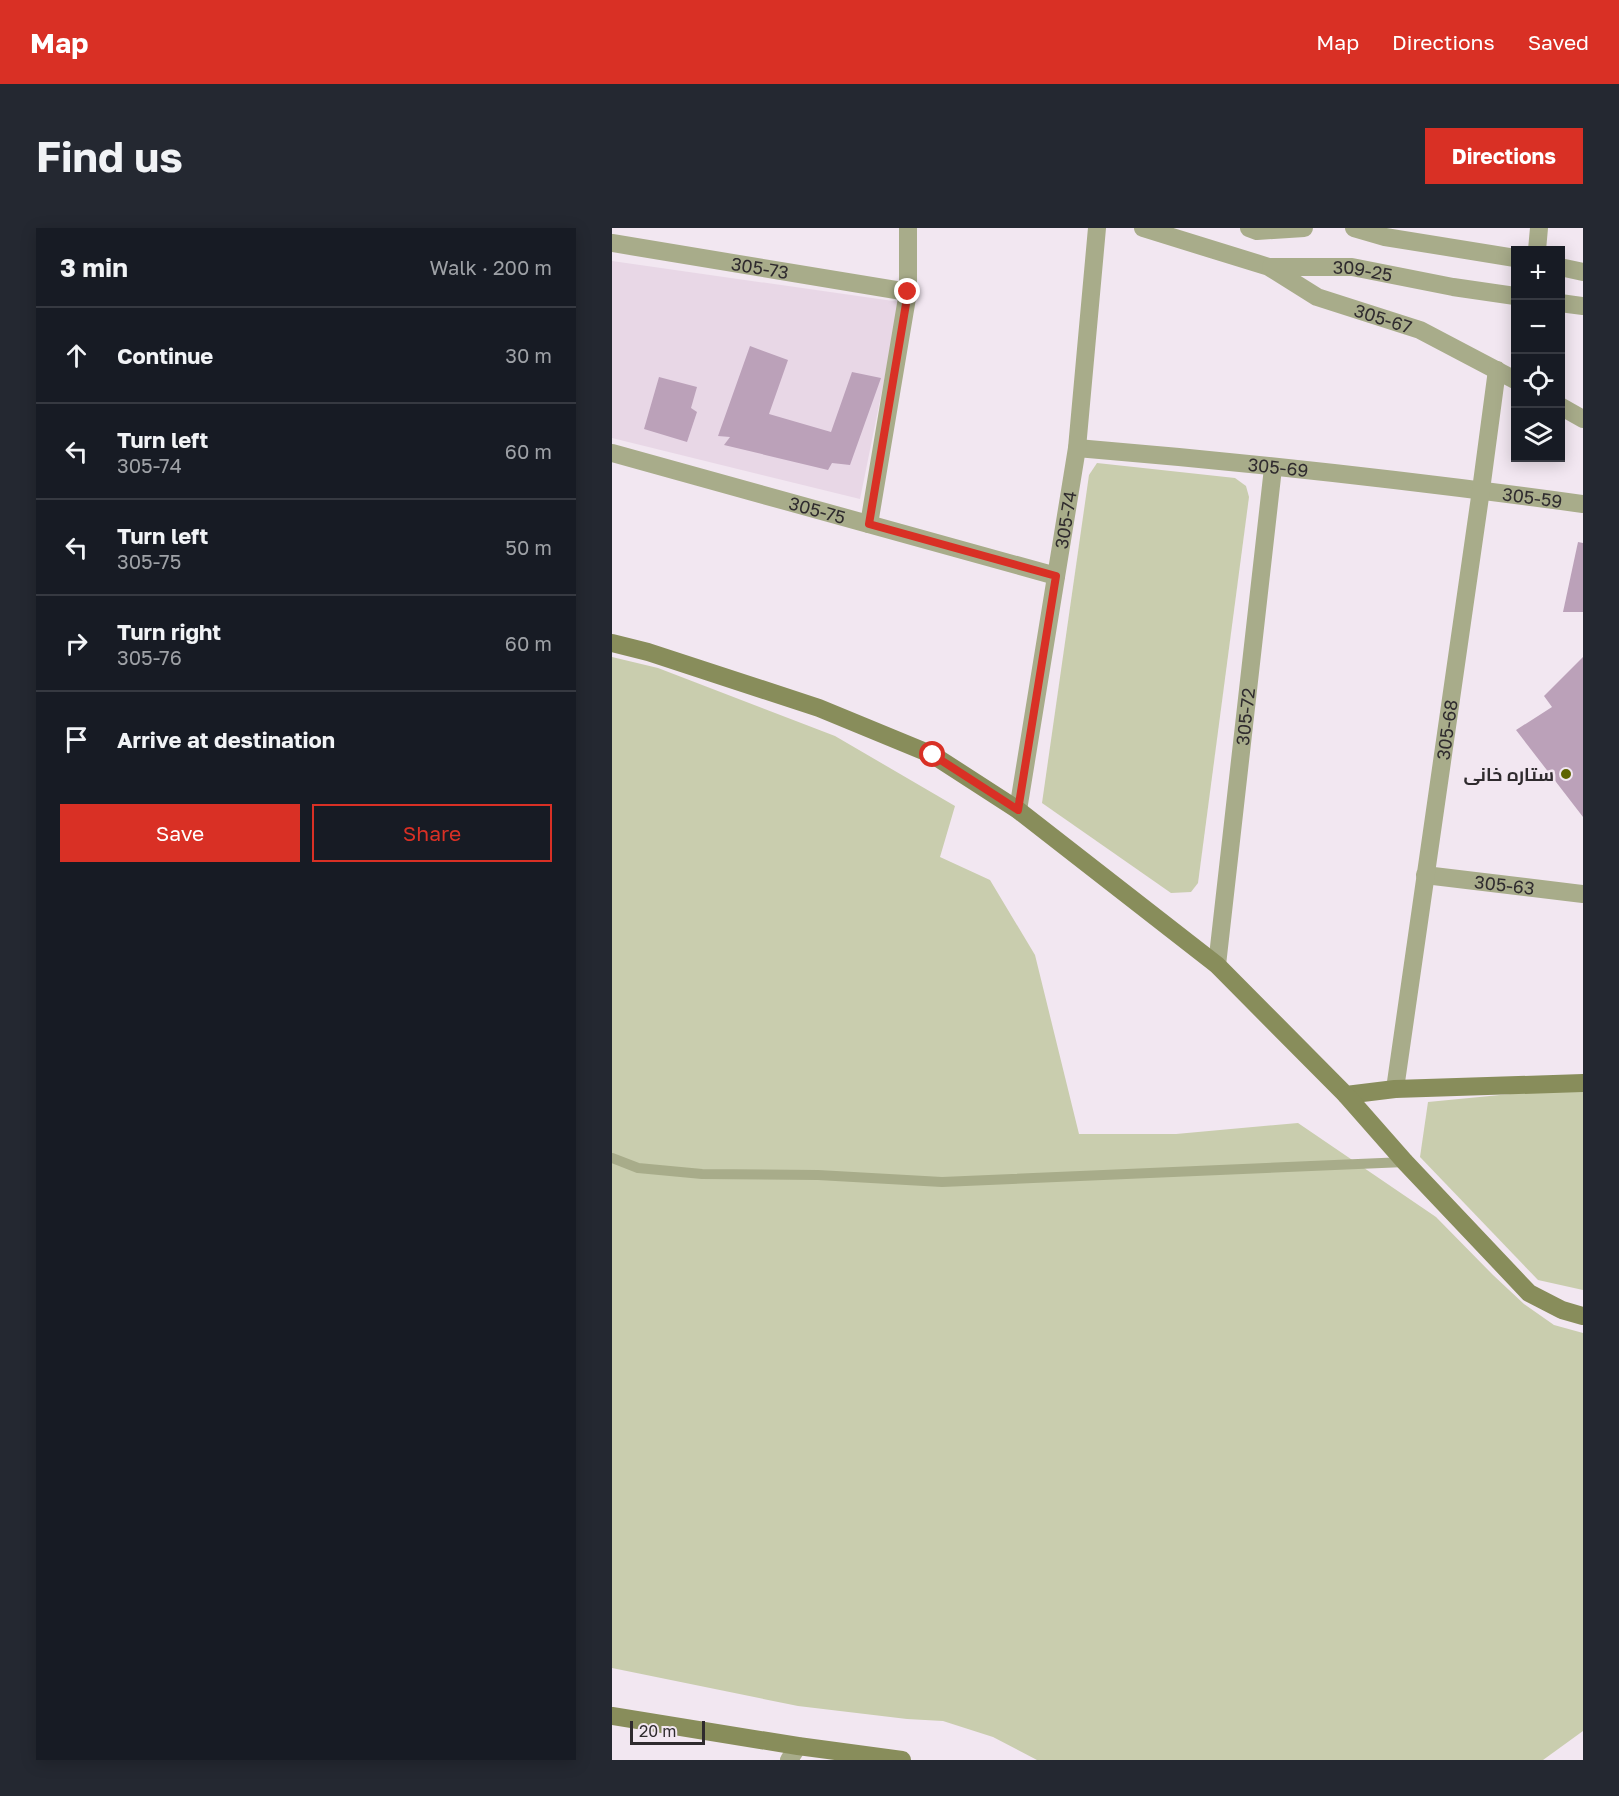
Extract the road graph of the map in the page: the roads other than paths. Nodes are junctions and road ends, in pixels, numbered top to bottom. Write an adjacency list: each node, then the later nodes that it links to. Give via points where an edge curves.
1 (908, 228): 14 (street)
2 (1097, 228): 22 (street, 305-74)
3 (1143, 228): 11 (street)
4 (1249, 228): 5 (street)
5 (1304, 228)
6 (1354, 228): 10 (street, via 1385,237)
7 (1539, 228): 9 (street)
8 (612, 243): 14 (street, 305-73)
9 (1537, 246)
10 (1511, 257)
11 (1269, 267): 15 (street, 309-25, via 1352,267); 18 (street, 305-67, via 1317,297 1420,330)
12 (1565, 268): 13 (street)
13 (1583, 272)
14 (908, 292): 27 (street)
15 (1511, 295)
16 (1565, 304): 17 (street)
17 (1583, 306)
18 (1497, 370): 19 (street, 305-67); 25 (street, 305-68)
19 (1511, 378)
20 (1564, 408): 21 (street)
21 (1583, 419)
22 (1077, 448): 24 (street, 305-69); 28 (street, 305-74)
23 (612, 453): 27 (street, 305-75)
24 (1273, 468): 25 (street, 305-69); 33 (street, 305-72)
25 (1481, 490): 26 (street, 305-59); 31 (street, 305-68)
26 (1583, 504)
27 (869, 524): 28 (street, 305-75)
28 (1056, 576): 30 (street, 305-74)
29 (612, 643): 30 (street, via 648,651 819,708 933,755)
30 (1018, 810): 33 (street)
31 (1425, 875): 32 (street, 305-63); 35 (street, 305-68)
32 (1583, 894)
33 (1217, 964): 36 (street)
34 (1583, 1083): 35 (street)
35 (1395, 1089): 36 (street)
36 (1346, 1095): 38 (street)
37 (612, 1158): 38 (lane, via 638,1168 702,1174 942,1182)
38 (1405, 1162): 39 (street, via 1529,1293)
39 (1583, 1316)
40 (612, 1716): 41 (street)
41 (794, 1753): 42 (street)
42 (843, 1756): 43 (street)
43 (902, 1760)

